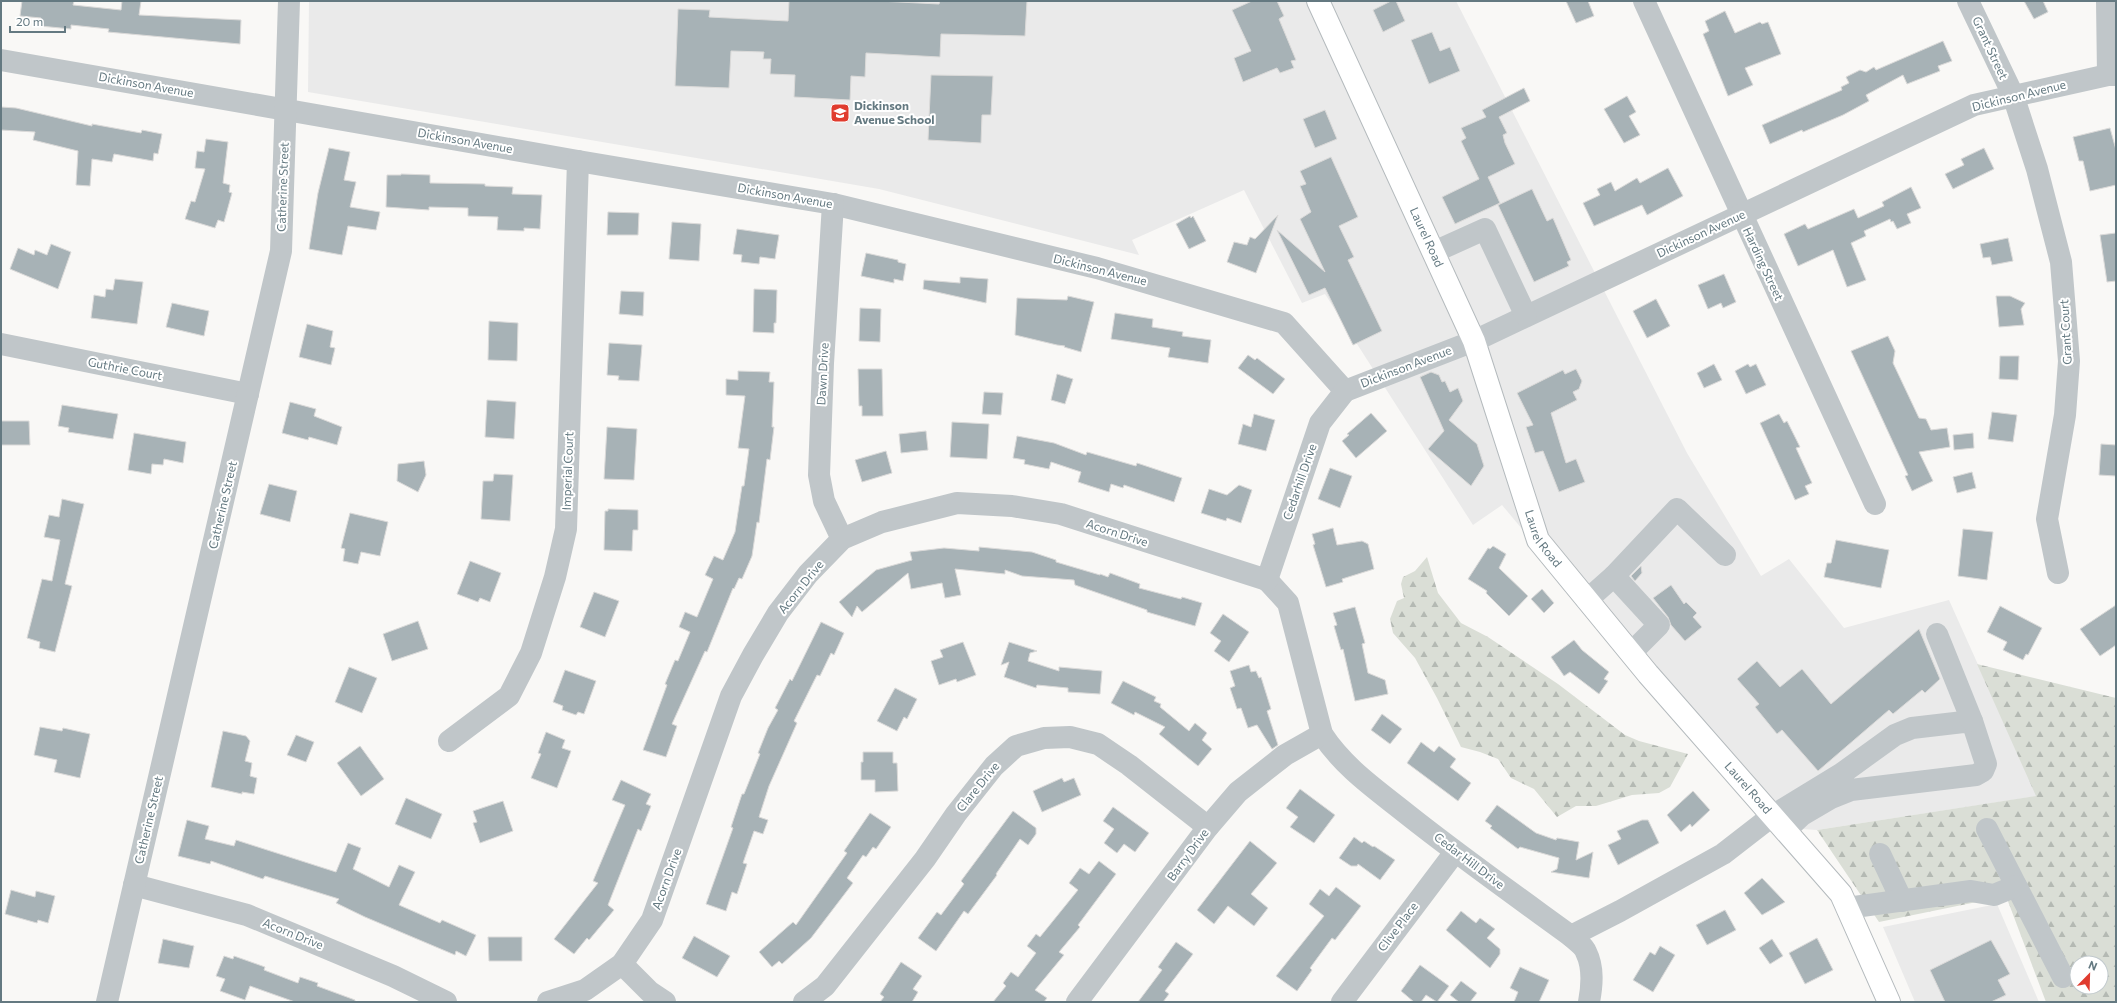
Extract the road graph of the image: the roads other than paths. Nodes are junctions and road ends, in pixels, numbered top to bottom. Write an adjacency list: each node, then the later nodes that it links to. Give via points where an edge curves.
1 (289, 1): 9 (street, Catherine Street)
2 (1318, 1): 13 (main road, Laurel Road)
3 (1644, 1): 12 (street, Harding Street)
4 (1968, 1): 8 (street, Grant Street)
5 (2107, 1): 7 (street)
6 (1, 60): 9 (street, Dickinson Avenue)
7 (2112, 75): 8 (street, Dickinson Avenue)
8 (2013, 96): 12 (street, Dickinson Avenue, via 1974,106); 22 (street, Grant Court, via 2037,169 2061,262 2069,361 2065,415 2047,519)
9 (286, 110): 10 (street, Dickinson Avenue); 18 (street, Catherine Street, via 281,250)
10 (578, 161): 11 (street, Dickinson Avenue); 30 (street, Imperial Court, via 566,529 555,577 531,653 509,696)
11 (833, 204): 17 (street, Dickinson Avenue, via 1129,276 1284,323); 20 (street, Dawn Drive, via 819,475 824,501)
12 (1741, 215): 14 (street, Dickinson Avenue); 19 (street, Harding Street)
13 (1434, 252): 14 (street, via 1485,229); 15 (main road, Laurel Road)
14 (1526, 316): 15 (street, Dickinson Avenue)
15 (1474, 341): 17 (street, Dickinson Avenue); 25 (main road, Laurel Road, via 1538,540)
16 (1, 344): 18 (street, Guthrie Court)
17 (1345, 391): 24 (street, Cedarhill Drive, via 1320,423)
18 (248, 394): 37 (street, Catherine Street)
19 (1875, 504)
20 (842, 539): 24 (street, Acorn Drive, via 882,522 957,503 1012,506 1060,514); 42 (street, Acorn Drive, via 808,574 778,612 731,696 652,920)
21 (1725, 555): 23 (street, via 1677,509)
22 (2058, 573)
23 (1614, 576): 25 (street); 27 (street, via 1659,625)
24 (1267, 580): 29 (street, Cedar Hill Drive, via 1288,603)
25 (1587, 600): 27 (main road, Laurel Road)
26 (1937, 634): 28 (street)
27 (1631, 653): 32 (main road, Laurel Road)
28 (1972, 721): 31 (street, via 1905,731 1895,736); 31 (street, via 1986,764 1983,771 1976,775)
29 (1322, 734): 33 (street, Barry Drive, via 1285,755 1244,788); 35 (street, Cedar Hill Drive, via 1350,769)
30 (449, 741)
31 (1846, 782): 32 (street)
32 (1778, 824): 40 (main road, Laurel Road, via 1841,894); 41 (street, via 1620,912)
33 (1208, 826): 48 (street, Clare Drive, via 1098,744 1070,737 1044,738 1016,746 994,766 825,986); 49 (street, Barry Drive)
34 (1987, 829): 38 (street)
35 (1455, 852): 41 (street, Cedar Hill Drive); 50 (street, Clive Place)
36 (1880, 854): 39 (street)
37 (134, 885): 44 (street, Catherine Street); 45 (street, Acorn Drive, via 247,915 393,976)
38 (2016, 886): 39 (street, via 1994,895 1970,891); 43 (street)
39 (1902, 901): 40 (street)
40 (1848, 908): 52 (main road, Laurel Road)
41 (1571, 936): 51 (street, Cedar Hill Drive, via 1586,951 1592,987)
42 (622, 964): 46 (street, Acorn Drive, via 585,990); 47 (street, via 650,992)
43 (2063, 977)
44 (107, 1002)
45 (446, 1002)
46 (548, 1002)
47 (665, 1002)
48 (804, 1002)
49 (1077, 1002)
50 (1342, 1002)
51 (1589, 1002)
52 (1889, 1002)

